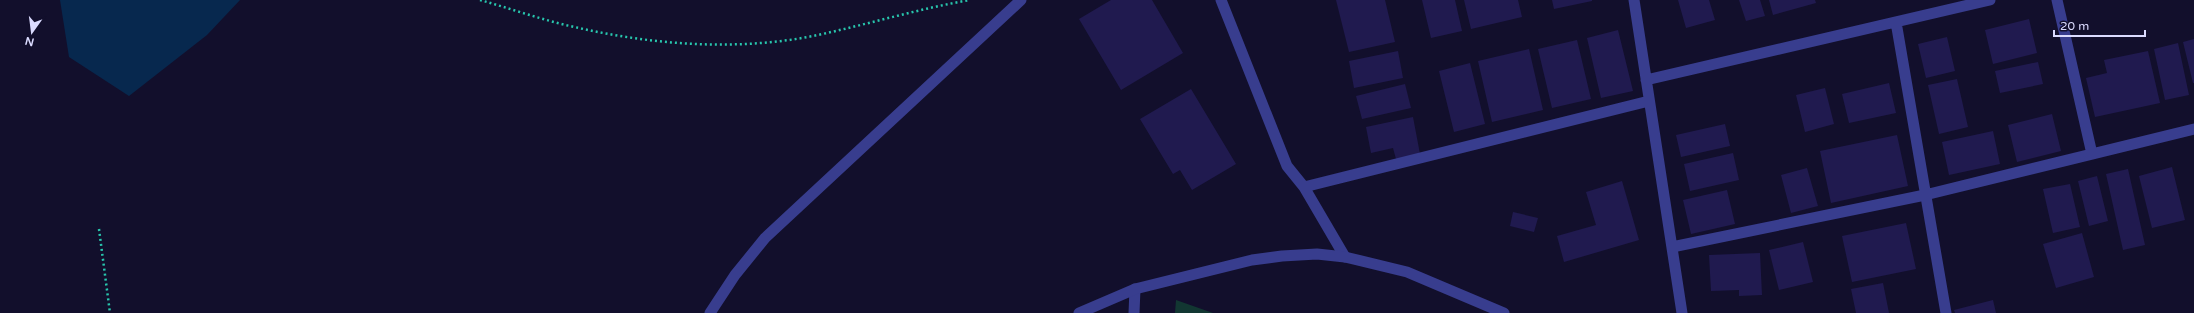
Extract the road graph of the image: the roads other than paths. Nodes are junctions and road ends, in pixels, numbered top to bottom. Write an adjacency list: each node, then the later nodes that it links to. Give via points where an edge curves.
1 (1021, 0): 16 (street, via 765,238 735,275)
2 (1221, 0): 11 (street, via 1288,166)
3 (1634, 0): 7 (street)
4 (1990, 0): 6 (street)
5 (2057, 0): 10 (street)
6 (1896, 22): 7 (street); 12 (street)
7 (1646, 80): 8 (street)
8 (1649, 101): 11 (street); 13 (street)
9 (2194, 129): 10 (street)
10 (2092, 154): 12 (street)
11 (1304, 187): 14 (street)
12 (1926, 195): 13 (street); 21 (street)
13 (1672, 247): 20 (street)
14 (1345, 257): 15 (street, via 1310,255 1252,260); 19 (street, via 1407,272)
15 (1135, 290): 17 (street); 18 (street)
16 (710, 313)
17 (1080, 313)
18 (1134, 313)
19 (1504, 313)
20 (1682, 313)
21 (1946, 313)

